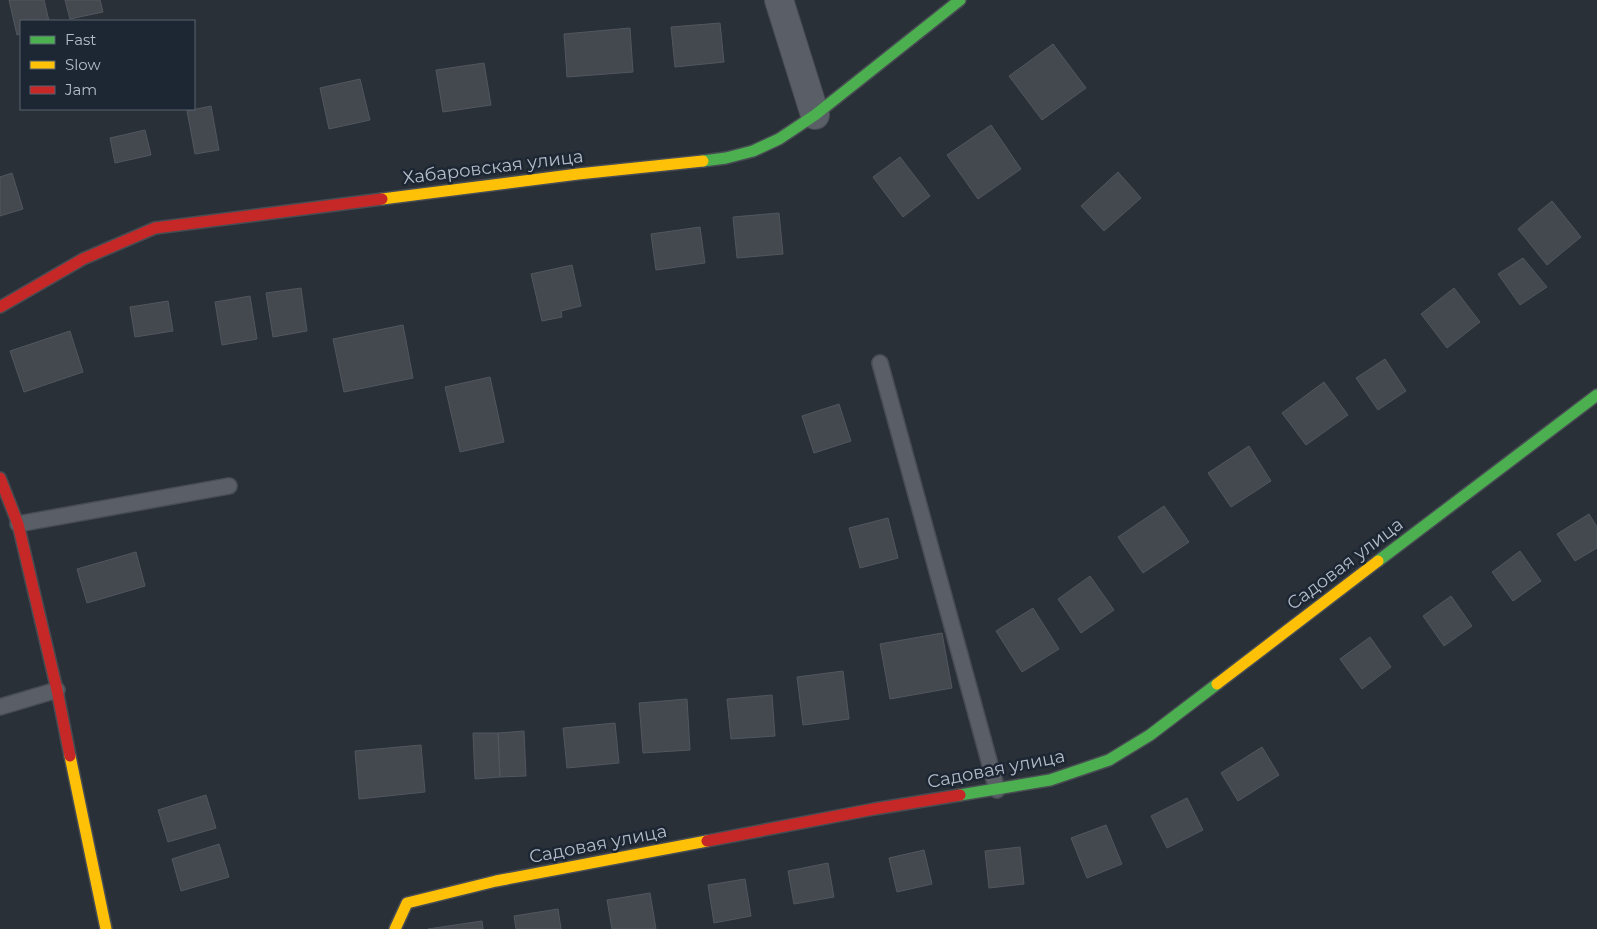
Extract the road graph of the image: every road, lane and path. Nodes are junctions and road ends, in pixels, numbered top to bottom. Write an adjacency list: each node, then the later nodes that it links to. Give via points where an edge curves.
1 (779, 0): 3 (street)
2 (960, 0): 3 (street, Хабаровская улица)
3 (815, 115): 4 (street, Хабаровская улица, via 779,140 726,158 155,228 83,258)
4 (0, 307)
5 (880, 362): 12 (lane)
6 (1597, 395): 12 (street, Садовая улица, via 1150,735 1109,760 1050,780)
7 (0, 478): 9 (street)
8 (229, 486): 9 (lane)
9 (18, 524): 10 (street)
10 (57, 690): 11 (lane); 13 (street)
11 (0, 707)
12 (997, 790): 14 (street, Садовая улица, via 874,809 496,881 407,903)
13 (106, 929)
14 (395, 929)

